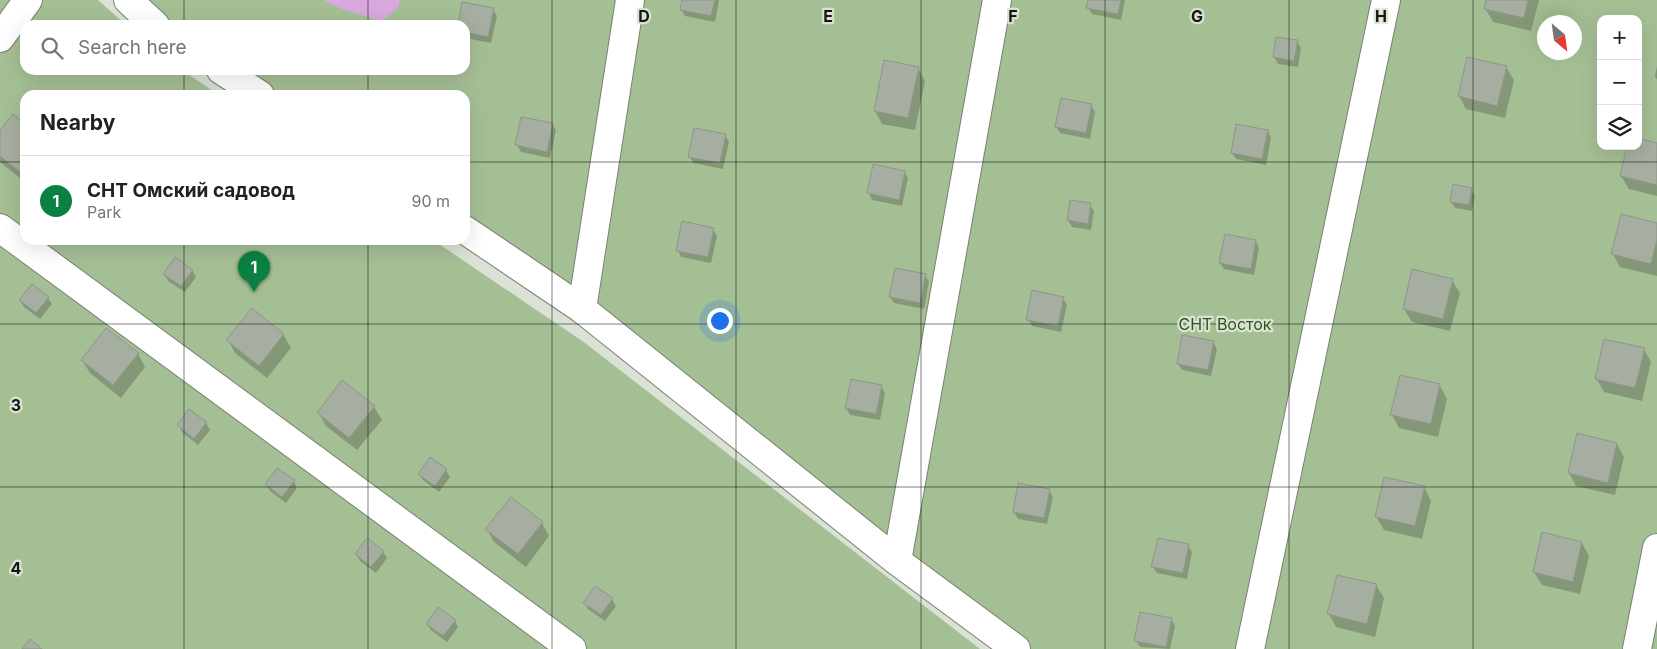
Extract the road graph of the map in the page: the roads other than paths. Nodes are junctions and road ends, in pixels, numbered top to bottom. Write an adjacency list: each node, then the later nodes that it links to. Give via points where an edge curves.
1 (28, 0): 7 (lane)
2 (128, 0): 6 (lane)
3 (630, 0): 14 (lane)
4 (997, 0): 16 (lane)
5 (1386, 0): 19 (lane)
6 (149, 20)
7 (0, 38)
8 (230, 75): 9 (lane)
9 (252, 90)
10 (0, 228): 12 (lane)
11 (470, 233): 14 (lane)
12 (20, 243)
13 (23, 245): 17 (lane)
14 (582, 309): 16 (lane)
15 (1657, 548): 20 (lane)
16 (897, 561): 18 (lane)
17 (572, 649)
18 (1016, 649)
19 (1250, 649)
20 (1637, 649)

